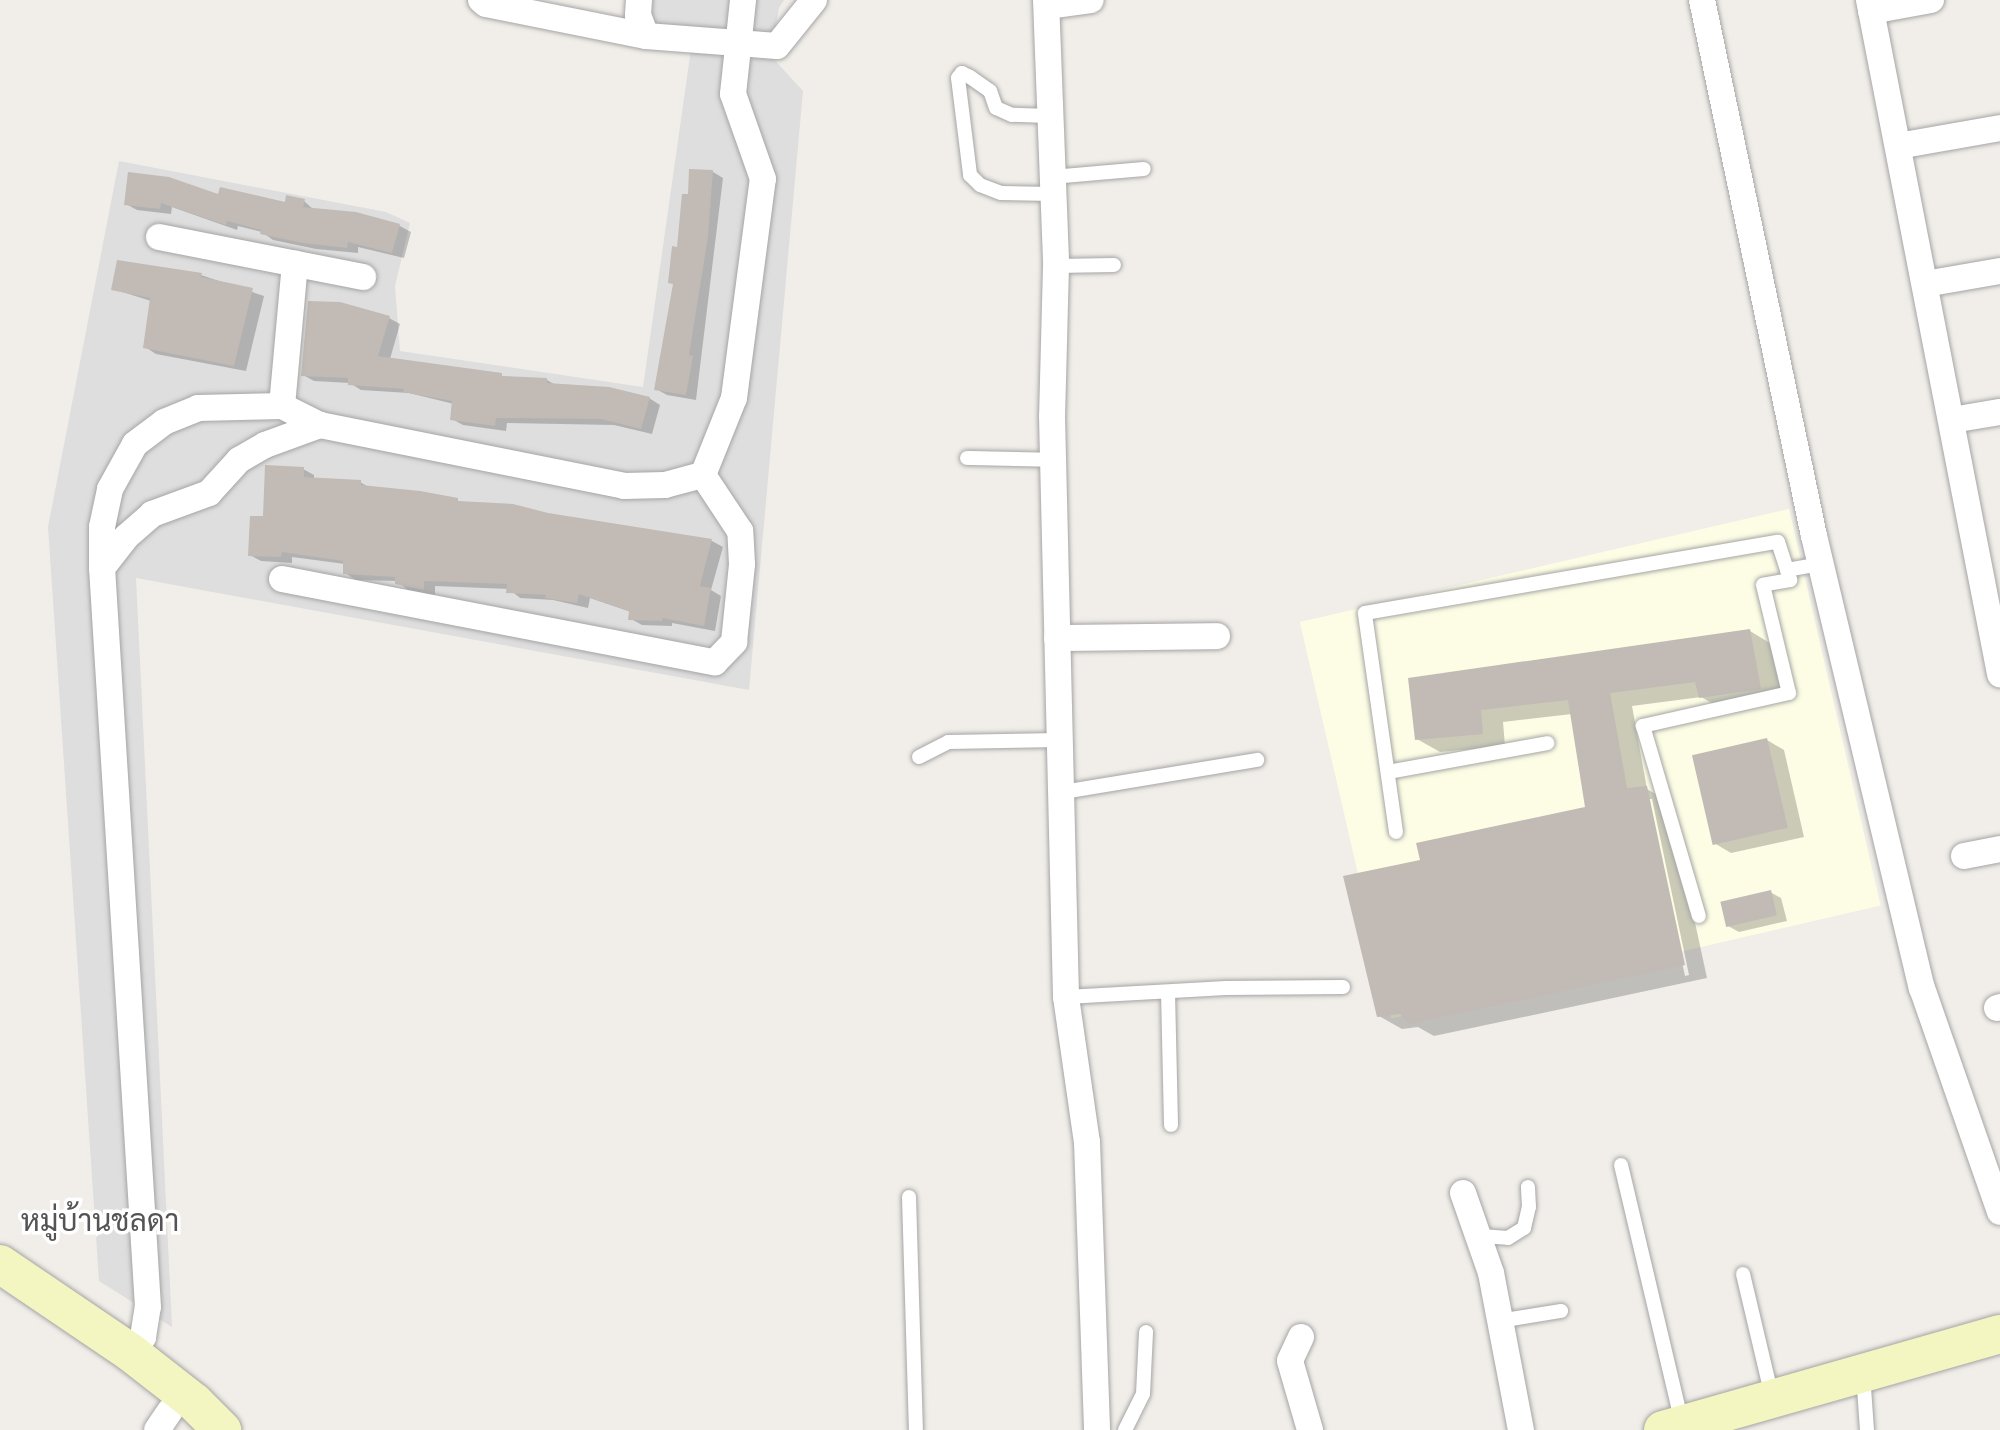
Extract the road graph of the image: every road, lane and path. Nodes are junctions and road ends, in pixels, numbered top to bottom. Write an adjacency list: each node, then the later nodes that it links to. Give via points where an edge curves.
1 (481, 0): 10 (street)
2 (639, 0): 11 (street)
3 (743, 0): 12 (street)
4 (814, 0): 12 (street, via 777,46)
5 (1091, 0): 8 (street)
6 (1702, 0): 32 (street)
7 (1931, 0): 9 (street)
8 (1046, 3): 13 (street)
9 (1870, 6): 15 (street)
10 (552, 8): 11 (street)
11 (646, 36): 12 (street)
12 (736, 44): 31 (street, via 733,94 763,179 734,398)
13 (1050, 116): 17 (street); 17 (lane, via 1012,115 996,108 990,91 970,77 962,73 958,78 970,175 1001,193)
14 (2000, 128): 15 (street)
15 (1898, 146): 24 (street)
16 (1144, 169): 17 (lane)
17 (1052, 186): 21 (street)
18 (159, 237): 19 (street)
19 (295, 264): 23 (street); 25 (street)
20 (1114, 265): 21 (lane)
21 (1056, 266): 30 (street)
22 (2000, 271): 24 (street)
23 (363, 277)
24 (1925, 284): 27 (street)
25 (282, 406): 28 (street); 33 (street, via 198,408 164,422 135,444 110,489 102,527)
26 (2000, 412): 27 (street)
27 (1952, 420): 38 (street)
28 (320, 425): 31 (street, via 624,486 665,485); 33 (street, via 239,460 209,493 152,514)
29 (967, 458): 30 (lane)
30 (1053, 460): 37 (street)
31 (703, 475): 35 (street, via 740,531 734,642 715,662)
32 (1821, 564): 34 (lane); 57 (street, via 1930,1020)
33 (102, 568): 68 (street, via 148,1307 143,1337)
34 (1787, 570): 43 (lane, via 1778,542 1365,613); 48 (lane, via 1790,580 1763,585 1789,693 1643,726)
35 (282, 579)
36 (1217, 636): 37 (street)
37 (1057, 638): 39 (street)
38 (2000, 674)
39 (1059, 740): 41 (lane, via 948,742); 44 (street)
40 (1547, 743): 43 (lane)
41 (919, 757)
42 (1257, 760): 44 (lane)
43 (1388, 772): 45 (lane)
44 (1063, 792): 51 (street)
45 (1396, 832)
46 (2000, 849): 47 (street)
47 (1964, 856)
48 (1699, 916)
49 (1343, 987): 50 (lane)
50 (1168, 992): 51 (lane); 52 (lane)
51 (1066, 997): 75 (street, via 1087,1142)
52 (1171, 1125)
53 (1621, 1165): 72 (lane)
54 (1528, 1187): 58 (lane, via 1524,1228 1508,1238)
55 (1463, 1193): 58 (street)
56 (909, 1197): 74 (lane)
57 (2000, 1212)
58 (1481, 1236): 63 (street)
59 (0, 1264): 68 (street)
60 (1743, 1274): 70 (lane)
61 (0, 1291): 68 (street)
62 (1561, 1311): 63 (lane)
63 (1499, 1321): 78 (street)
64 (1146, 1332): 76 (lane, via 1143,1394)
65 (2000, 1334): 70 (street)
66 (1301, 1337): 77 (street, via 1290,1361)
67 (2000, 1350): 69 (street)
68 (121, 1360): 71 (street); 73 (street, via 194,1402)
69 (1864, 1388): 79 (street); 80 (lane)
70 (1772, 1397): 72 (street)
71 (173, 1424)
72 (1673, 1427)
73 (222, 1430)
74 (916, 1430)
75 (1097, 1430)
76 (1125, 1430)
77 (1310, 1430)
78 (1521, 1430)
79 (1732, 1430)
80 (1867, 1430)

